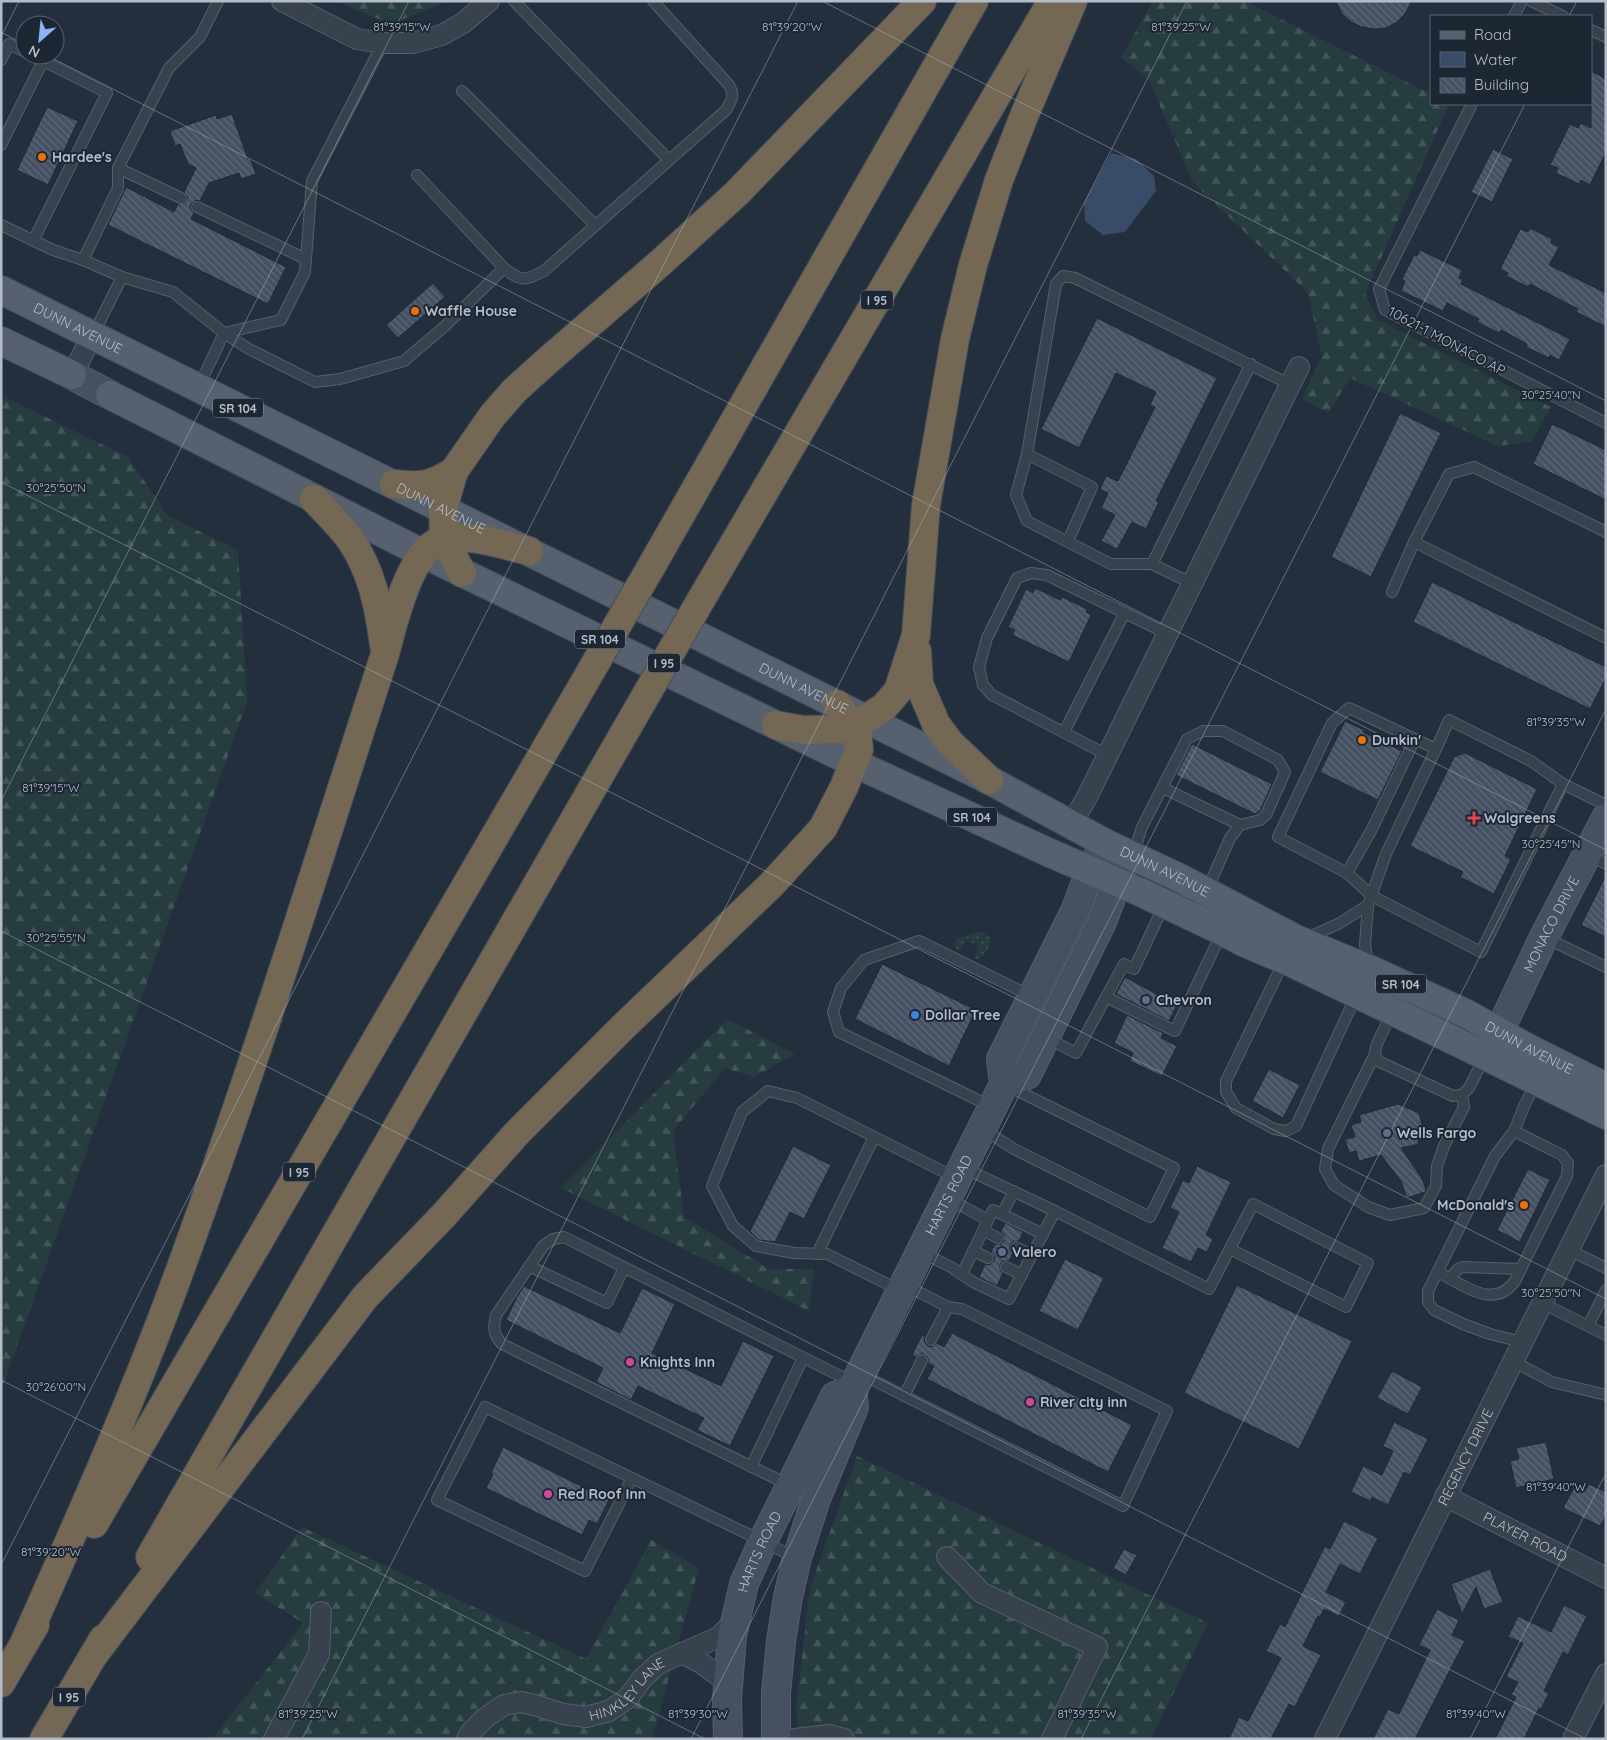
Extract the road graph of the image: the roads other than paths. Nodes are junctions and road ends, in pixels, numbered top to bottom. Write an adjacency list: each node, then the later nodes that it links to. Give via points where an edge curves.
1 (218, 1): 25 (lane, via 200,37 169,68)
2 (282, 1): 16 (street, via 357,39)
3 (489, 1): 16 (street, via 463,23 442,35 413,43)
4 (514, 1): 24 (lane)
5 (653, 1): 24 (lane, via 733,93 726,110)
6 (922, 1): 47 (highway, via 737,193 514,390)
7 (974, 1): 157 (highway, I 95, bridge, via 573,702)
8 (1052, 1): 159 (highway, I 95, bridge, via 702,598)
9 (1073, 1): 61 (highway, via 999,180 973,265 955,339 928,496)
10 (1522, 1): 12 (lane)
11 (1531, 1): 13 (lane)
12 (1515, 15)
13 (1561, 15)
14 (1592, 30): 15 (lane)
15 (1606, 37)
16 (383, 44): 32 (lane, via 312,181)
17 (15, 47): 18 (lane, via 9,44)
18 (1, 60)
19 (41, 65): 23 (lane)
20 (51, 65): 31 (lane, via 107,93)
21 (462, 91): 30 (lane)
22 (1471, 105): 45 (lane, 10621-1 MONACO AP, via 1379,289 1385,310)
23 (1, 145)
24 (669, 160): 30 (lane)
25 (118, 168): 27 (lane); 33 (lane, via 118,188)
26 (417, 176): 34 (lane)
27 (181, 198)
28 (197, 206): 32 (lane)
29 (1, 225): 31 (lane)
30 (595, 225): 34 (lane, via 544,271 528,279 519,279)
31 (33, 241): 33 (lane)
32 (306, 259): 37 (lane, via 305,272 281,320)
33 (83, 260): 35 (lane)
34 (504, 268): 37 (lane, via 404,362 340,379 315,382)
35 (122, 277): 37 (lane, via 173,292); 38 (lane)
36 (1, 290): 38 (main road, DUNN AVENUE / SR 104)
37 (224, 333): 43 (lane)
38 (92, 336): 41 (street); 43 (main road, DUNN AVENUE / SR 104)
39 (1, 340): 41 (main road, DUNN AVENUE / SR 104)
40 (1251, 364): 42 (lane); 46 (lane, via 1075,278 1063,276 1056,284); 56 (lane)
41 (72, 375): 44 (street, DUNN AVENUE / SR 104)
42 (1295, 376): 57 (street)
43 (198, 388): 48 (main road, DUNN AVENUE / SR 104)
44 (110, 396): 49 (main road, DUNN AVENUE / SR 104)
45 (1606, 423)
46 (1026, 454): 52 (lane, via 1016,495 1027,521); 52 (lane, via 1092,486)
47 (454, 471): 48 (highway, via 435,483); 50 (highway)
48 (394, 484): 50 (main road, DUNN AVENUE / SR 104)
49 (314, 499): 54 (main road, DUNN AVENUE / SR 104); 63 (highway, via 349,539 368,571 379,608)
50 (443, 509): 54 (highway); 55 (main road, DUNN AVENUE / SR 104)
51 (1606, 532): 53 (lane, via 1474,467 1448,474)
52 (1068, 541): 56 (lane, via 1111,564)
53 (1414, 542): 58 (lane); 62 (lane)
54 (434, 547): 55 (highway, via 475,538); 63 (highway, via 412,571); 66 (main road, DUNN AVENUE / SR 104, via 462,573)
55 (529, 551): 64 (main road, DUNN AVENUE / SR 104)
56 (1152, 564): 57 (lane)
57 (1193, 584): 60 (street)
58 (1392, 592)
59 (1124, 614): 60 (lane); 67 (lane); 67 (lane, via 1047,575 1031,573 1017,578 987,638 979,667 983,686 992,695)
60 (1168, 634): 70 (street)
61 (916, 635): 65 (highway, via 898,691 884,707); 72 (highway, via 919,684 936,724 950,743)
62 (1606, 638)
63 (385, 654): 157 (highway, via 238,1106 175,1282 117,1432)
64 (837, 704): 65 (highway)
65 (860, 723): 66 (highway, via 842,729 803,730); 71 (highway, via 859,750); 72 (main road, DUNN AVENUE / SR 104)
66 (776, 724): 71 (main road, DUNN AVENUE / SR 104)
67 (1064, 732): 70 (lane)
68 (1415, 739): 69 (lane); 82 (lane); 82 (lane, via 1349,708 1332,723 1278,837)
69 (1436, 749): 73 (lane, via 1449,720 1531,761); 85 (lane, via 1386,854)
70 (1107, 756): 77 (street)
71 (854, 762): 81 (main road, DUNN AVENUE / SR 104); 159 (highway, via 823,828 797,858 532,1119 364,1298)
72 (989, 780): 77 (main road, DUNN AVENUE / SR 104)
73 (1563, 784): 75 (lane); 85 (lane, via 1481,952)
74 (1162, 788): 78 (lane); 78 (lane, via 1187,739 1203,731 1224,731 1278,760 1285,772 1266,815 1260,820); 79 (lane, via 1142,827)
75 (1606, 806)
76 (1606, 818): 80 (street, MONACO DRIVE)
77 (1071, 825): 79 (main road, DUNN AVENUE / SR 104)
78 (1240, 825): 84 (lane, via 1230,838)
79 (1122, 851): 81 (street); 83 (street); 84 (main road, DUNN AVENUE / SR 104)
80 (1597, 859): 88 (street, MONACO DRIVE)
81 (1091, 870): 83 (main road, DUNN AVENUE / SR 104); 93 (street, via 1075,911)
82 (1347, 873): 85 (lane)
83 (1117, 883): 86 (main road, DUNN AVENUE / SR 104); 97 (street, via 1101,924)
84 (1206, 893): 89 (main road, DUNN AVENUE / SR 104)
85 (1370, 901): 89 (lane, via 1340,924); 91 (lane, via 1365,944)
86 (1165, 904): 87 (main road, DUNN AVENUE / SR 104); 94 (lane, via 1134,969 1124,964)
87 (1222, 931): 89 (main road, DUNN AVENUE / SR 104, via 1243,942); 94 (lane, via 1175,1031)
88 (1544, 937): 90 (lane); 96 (street, MONACO DRIVE)
89 (1293, 951): 91 (main road, DUNN AVENUE / SR 104); 92 (main road, DUNN AVENUE / SR 104); 92 (lane, via 1226,1081 1226,1092 1236,1108 1274,1129 1286,1131 1296,1126)
90 (1606, 967)
91 (1369, 970): 96 (main road, DUNN AVENUE / SR 104)
92 (1357, 994): 95 (main road, DUNN AVENUE / SR 104)
93 (1032, 996): 103 (street, via 1001,1059); 103 (lane, via 919,941 864,960 841,988 833,1012 839,1032)
94 (1106, 997): 97 (lane, via 1076,1053)
95 (1393, 1011): 98 (lane); 99 (main road, DUNN AVENUE / SR 104)
96 (1499, 1032): 99 (street, MONACO DRIVE); 101 (main road, DUNN AVENUE / SR 104)
97 (1045, 1037): 103 (street, via 1027,1075)
98 (1375, 1054): 102 (lane, via 1378,1061 1436,1089 1453,1096); 102 (lane, via 1328,1149 1325,1168 1334,1185 1368,1206 1390,1215 1424,1208 1436,1186 1437,1166 1444,1146 1464,1106)
99 (1486, 1055): 100 (main road, DUNN AVENUE / SR 104); 102 (lane)
100 (1538, 1081): 104 (main road, DUNN AVENUE / SR 104); 105 (lane)
101 (1606, 1087)
102 (1462, 1095)
103 (993, 1107): 103 (lane, via 1014,1149 1150,1217 1174,1168); 108 (street, HARTS ROAD)
104 (1606, 1115)
105 (1514, 1131): 128 (lane, via 1562,1155 1568,1163 1567,1176); 129 (lane, via 1495,1156)
106 (874, 1137): 108 (lane); 121 (lane); 121 (lane, via 797,1098 768,1091 742,1112 712,1186 733,1226 756,1246)
107 (1606, 1175): 118 (street, REGENCY DRIVE)
108 (956, 1182): 109 (lane); 112 (lane); 120 (street, HARTS ROAD)
109 (1014, 1191): 110 (lane); 111 (lane)
110 (1055, 1211): 114 (lane); 117 (lane, via 1209,1289)
111 (1002, 1214): 112 (lane, via 993,1210); 114 (lane)
112 (988, 1220): 113 (lane)
113 (984, 1230): 115 (lane); 119 (lane)
114 (1043, 1234): 122 (lane)
115 (998, 1238)
116 (1016, 1247): 122 (lane)
117 (1230, 1249): 117 (lane, via 1252,1204 1368,1262 1346,1307)
118 (1569, 1250): 127 (lane); 135 (street, REGENCY DRIVE)
119 (974, 1251): 123 (lane); 130 (lane)
120 (920, 1252): 130 (lane); 133 (street, HARTS ROAD)
121 (817, 1254): 133 (lane, via 827,1254)
122 (1032, 1255): 131 (lane)
123 (988, 1258)
124 (529, 1266): 126 (lane, via 544,1245 553,1238 564,1238); 126 (lane, via 608,1303); 147 (lane, via 496,1315 494,1336 502,1344)
125 (1006, 1267): 131 (lane)
126 (624, 1268): 141 (lane)
127 (1606, 1268)
128 (1521, 1269): 132 (lane, via 1463,1268); 132 (lane, via 1510,1288 1492,1296)
129 (1438, 1272): 132 (lane); 140 (lane, via 1428,1291 1428,1302 1434,1310 1490,1334)
130 (962, 1274): 131 (lane, via 1009,1299)
131 (1022, 1275)
132 (1450, 1278)
133 (902, 1288): 136 (lane); 144 (street, HARTS ROAD)
134 (1606, 1290): 137 (lane)
135 (1542, 1303): 137 (lane); 140 (street, REGENCY DRIVE)
136 (948, 1307): 139 (lane); 145 (lane, via 962,1309 1168,1411 1123,1506)
137 (1588, 1326): 138 (lane)
138 (1606, 1335)
139 (931, 1340)
140 (1522, 1342): 143 (street, REGENCY DRIVE)
141 (803, 1358): 144 (lane); 147 (lane)
142 (922, 1360): 145 (lane)
143 (1513, 1361): 146 (lane, via 1552,1382); 150 (street, REGENCY DRIVE)
144 (856, 1382): 145 (lane); 149 (street, HARTS ROAD, via 835,1396); 153 (street, HARTS ROAD, via 854,1407 816,1499)
145 (904, 1396)
146 (1606, 1396)
147 (751, 1467): 149 (lane)
148 (632, 1478): 148 (lane, via 485,1407 437,1500 585,1571); 151 (lane)
149 (790, 1486): 151 (street, HARTS ROAD)
150 (1445, 1496): 154 (street, PLAYER ROAD); 171 (street, REGENCY DRIVE)
151 (762, 1541): 153 (lane); 156 (street, HARTS ROAD, via 744,1584)
152 (946, 1556): 170 (street, via 982,1593 1097,1647)
153 (797, 1558): 167 (street, HARTS ROAD, via 781,1641)
154 (1606, 1578)
155 (321, 1612): 164 (street, via 319,1654)
156 (736, 1619): 158 (street, HINKLEY LANE, via 719,1637); 162 (street, HARTS ROAD)
157 (25, 1641): 161 (highway, I 95)
158 (682, 1654): 162 (street, HINKLEY LANE, via 701,1663); 165 (street, HINKLEY LANE, via 658,1664 628,1698 609,1711 586,1716 563,1714 521,1702 504,1706 485,1718)
159 (93, 1656): 163 (highway, I 95)
160 (1606, 1674): 172 (street)
161 (1, 1683)
162 (728, 1683): 166 (street, HARTS ROAD)
163 (44, 1739)
164 (274, 1739)
165 (467, 1739)
166 (728, 1739)
167 (776, 1739)
168 (796, 1739): 169 (street, via 830,1736)
169 (844, 1739)
170 (1052, 1739)
171 (1325, 1739)
172 (1573, 1739)

